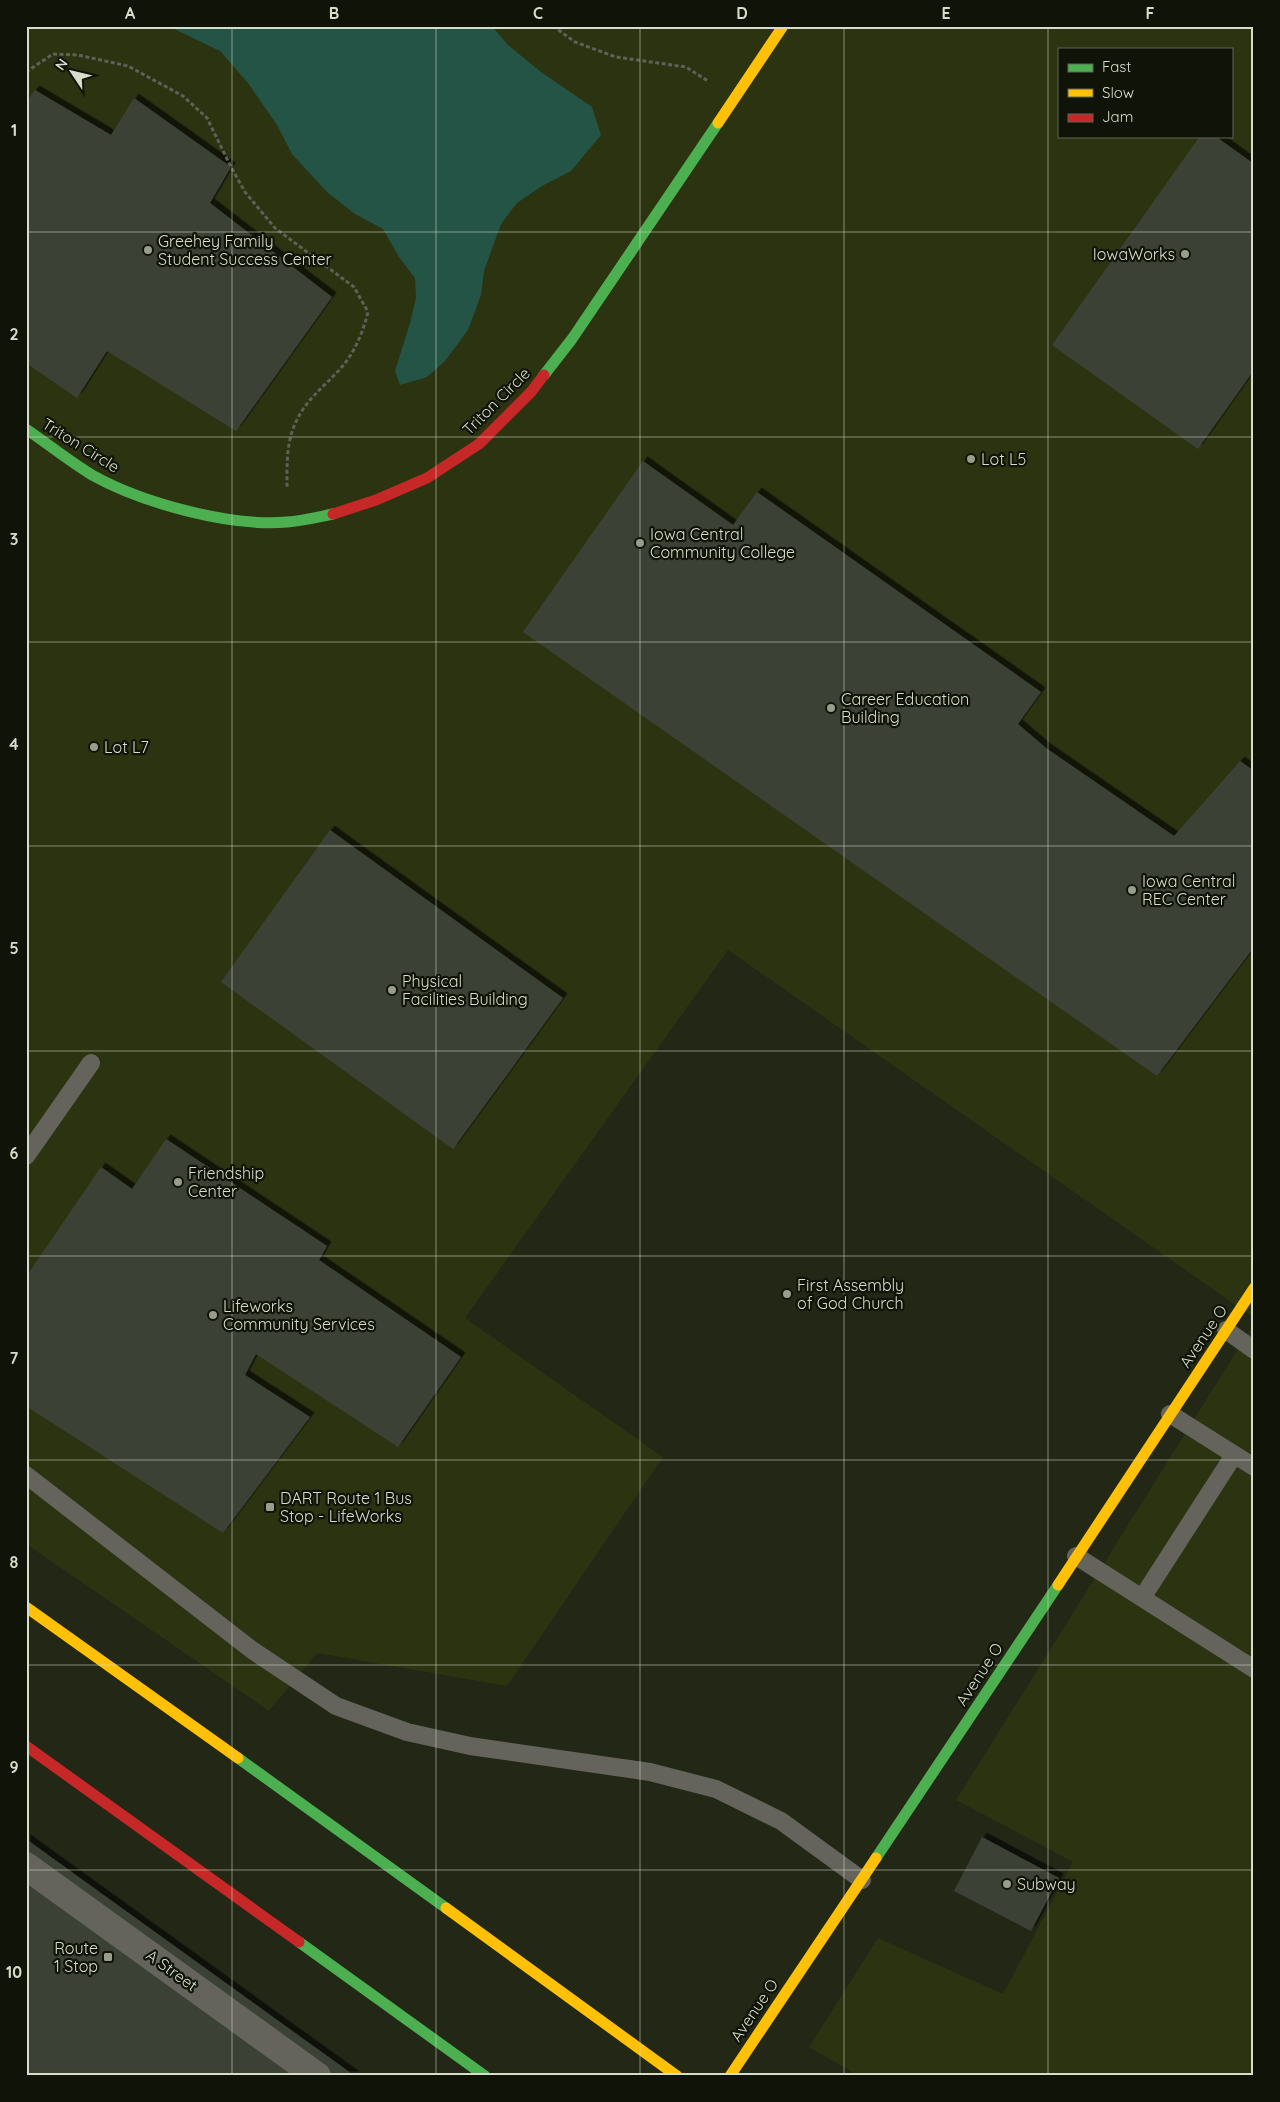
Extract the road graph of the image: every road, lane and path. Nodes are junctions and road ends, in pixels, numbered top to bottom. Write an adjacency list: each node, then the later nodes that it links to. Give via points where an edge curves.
1 (553, 26): 4 (path, via 575,42 616,57 686,67)
2 (783, 26): 4 (street, Triton Circle)
3 (26, 72): 6 (path, via 53,54 78,55 128,66 183,96 207,118 245,192 274,228 354,287 368,312 363,333 342,367 312,395 294,424 286,453)
4 (735, 97): 6 (street, Triton Circle, via 572,339 531,392 479,444 427,478 376,500 334,514)
5 (26, 429): 6 (street, Triton Circle, via 93,475 145,498 238,521)
6 (287, 522)
7 (91, 1063): 8 (lane)
8 (26, 1156)
9 (1254, 1288): 10 (street, Avenue O)
10 (1226, 1330): 11 (lane); 12 (street, Avenue O)
11 (1254, 1350)
12 (1170, 1414): 13 (lane); 16 (street, Avenue O)
13 (1234, 1455): 14 (lane); 17 (lane)
14 (1254, 1467)
15 (26, 1475): 22 (lane, via 252,1650 336,1706 416,1734 470,1746 650,1772 716,1789 781,1821)
16 (1076, 1556): 17 (lane); 22 (street, Avenue O)
17 (1142, 1598): 19 (lane)
18 (26, 1607): 25 (street)
19 (1254, 1668)
20 (26, 1746): 24 (street)
21 (26, 1866): 23 (street, A Street)
22 (862, 1880): 26 (street, Avenue O)
23 (314, 2075)
24 (485, 2076)
25 (677, 2076)
26 (730, 2076)

